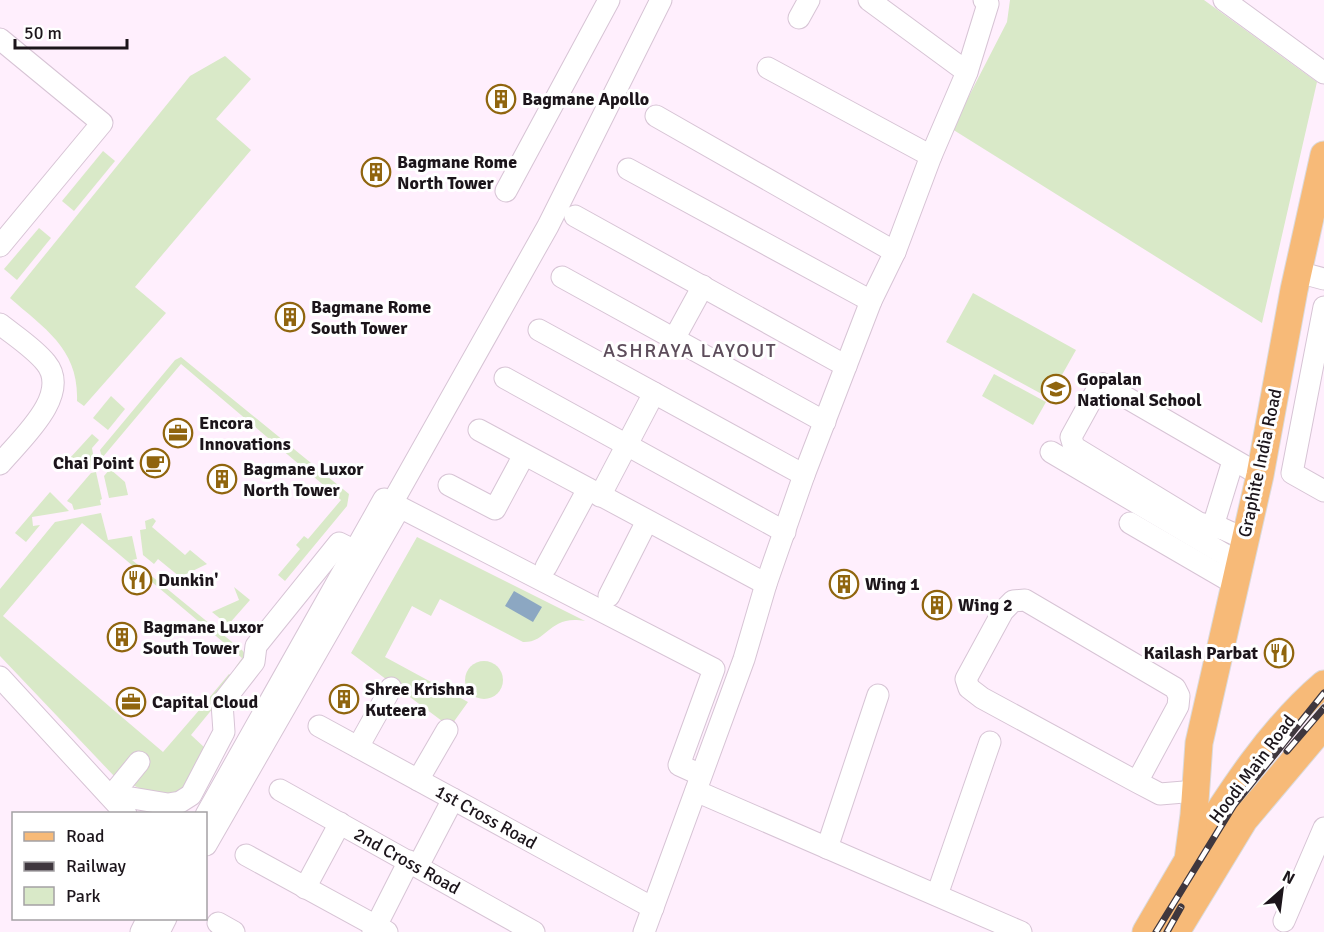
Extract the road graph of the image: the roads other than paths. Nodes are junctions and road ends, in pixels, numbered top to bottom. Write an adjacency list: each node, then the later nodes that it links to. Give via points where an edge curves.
1 (609, 0): 16 (street)
2 (661, 0): 44 (street, via 548,226)
3 (869, 0): 10 (street)
4 (984, 0): 10 (street, via 988,4)
5 (1224, 0): 11 (street)
6 (1245, 0): 8 (street)
7 (0, 39): 18 (street, via 102,123)
8 (1324, 58)
9 (768, 68): 14 (street)
10 (967, 72): 14 (street)
11 (1324, 73)
12 (656, 116): 19 (street)
13 (1324, 155): 22 (main road, Graphite India Road)
14 (931, 156): 19 (street)
15 (628, 169): 24 (street)
16 (506, 191)
17 (575, 216): 23 (street)
18 (0, 246)
19 (895, 252): 24 (street)
20 (562, 277): 28 (street)
21 (1324, 279): 22 (street)
22 (1296, 281): 25 (street); 39 (main road, Graphite India Road)
23 (703, 286): 28 (street); 29 (street)
24 (871, 301): 29 (street)
25 (1324, 306): 42 (street, via 1292,473)
26 (0, 324): 38 (street, via 45,361 54,390 48,405)
27 (540, 330): 31 (street)
28 (675, 339): 32 (street)
29 (846, 366): 32 (street)
30 (505, 378): 34 (street)
31 (654, 393): 34 (street); 40 (street)
32 (825, 422): 40 (street)
33 (479, 430): 36 (street)
34 (627, 445): 43 (street); 48 (street)
35 (1051, 452): 50 (street)
36 (524, 455): 41 (street, via 495,509); 43 (street)
37 (1233, 461): 39 (street); 47 (street); 47 (street, via 1103,384 1072,432 1074,447 1199,523)
38 (0, 464)
39 (1260, 475): 50 (main road, Graphite India Road)
40 (804, 476): 48 (street)
41 (449, 485)
42 (1324, 490)
43 (594, 492): 45 (street); 51 (street)
44 (392, 503): 49 (street); 67 (street, via 714,669 679,765); 75 (street)
45 (647, 521): 52 (street); 53 (street)
46 (1130, 523): 50 (street)
47 (1213, 526): 50 (street)
48 (785, 532): 52 (street)
49 (355, 551): 69 (street, via 339,543 256,646 254,662 222,703 224,732 191,795 168,804); 72 (street)
50 (1240, 562): 65 (main road, Graphite India Road, via 1199,743)
51 (546, 567)
52 (766, 584): 67 (street, via 744,659)
53 (609, 596)
54 (0, 677): 69 (street)
55 (1324, 684): 79 (main road, Hoodi Main Road, via 1264,749 1221,808)
56 (391, 688): 62 (street)
57 (878, 695): 76 (street)
58 (319, 726): 62 (street, 1st Cross Road)
59 (447, 730): 64 (street)
60 (1319, 740): 79 (main road, Hoodi Main Road)
61 (990, 742): 81 (street)
62 (358, 747): 64 (street, 1st Cross Road)
63 (139, 762): 69 (street)
64 (418, 780): 70 (street, 1st Cross Road)
65 (1196, 781): 66 (street, via 1160,794); 79 (main road, Graphite India Road)
66 (1137, 782): 66 (street, via 969,688 966,679 1012,600 1025,600 1175,688 1178,706)
67 (698, 783): 76 (street); 83 (street)
68 (280, 790): 73 (street, 2nd Cross Road)
69 (110, 794): 71 (street)
70 (453, 799): 78 (street); 83 (street, 1st Cross Road)
71 (125, 812)
72 (207, 813)
73 (340, 823): 78 (street, 2nd Cross Road); 80 (street)
74 (1324, 828): 82 (street)
75 (207, 843)
76 (827, 848): 81 (street)
77 (246, 855): 80 (street)
78 (414, 864): 84 (street); 85 (street, 2nd Cross Road)
79 (1198, 868): 87 (main road); 88 (main road)
80 (306, 888): 84 (street)
81 (937, 895): 86 (street)
82 (1284, 921)
83 (649, 923)
84 (379, 930)
85 (534, 932)
86 (1021, 932)
87 (1146, 932)
88 (1176, 932)

